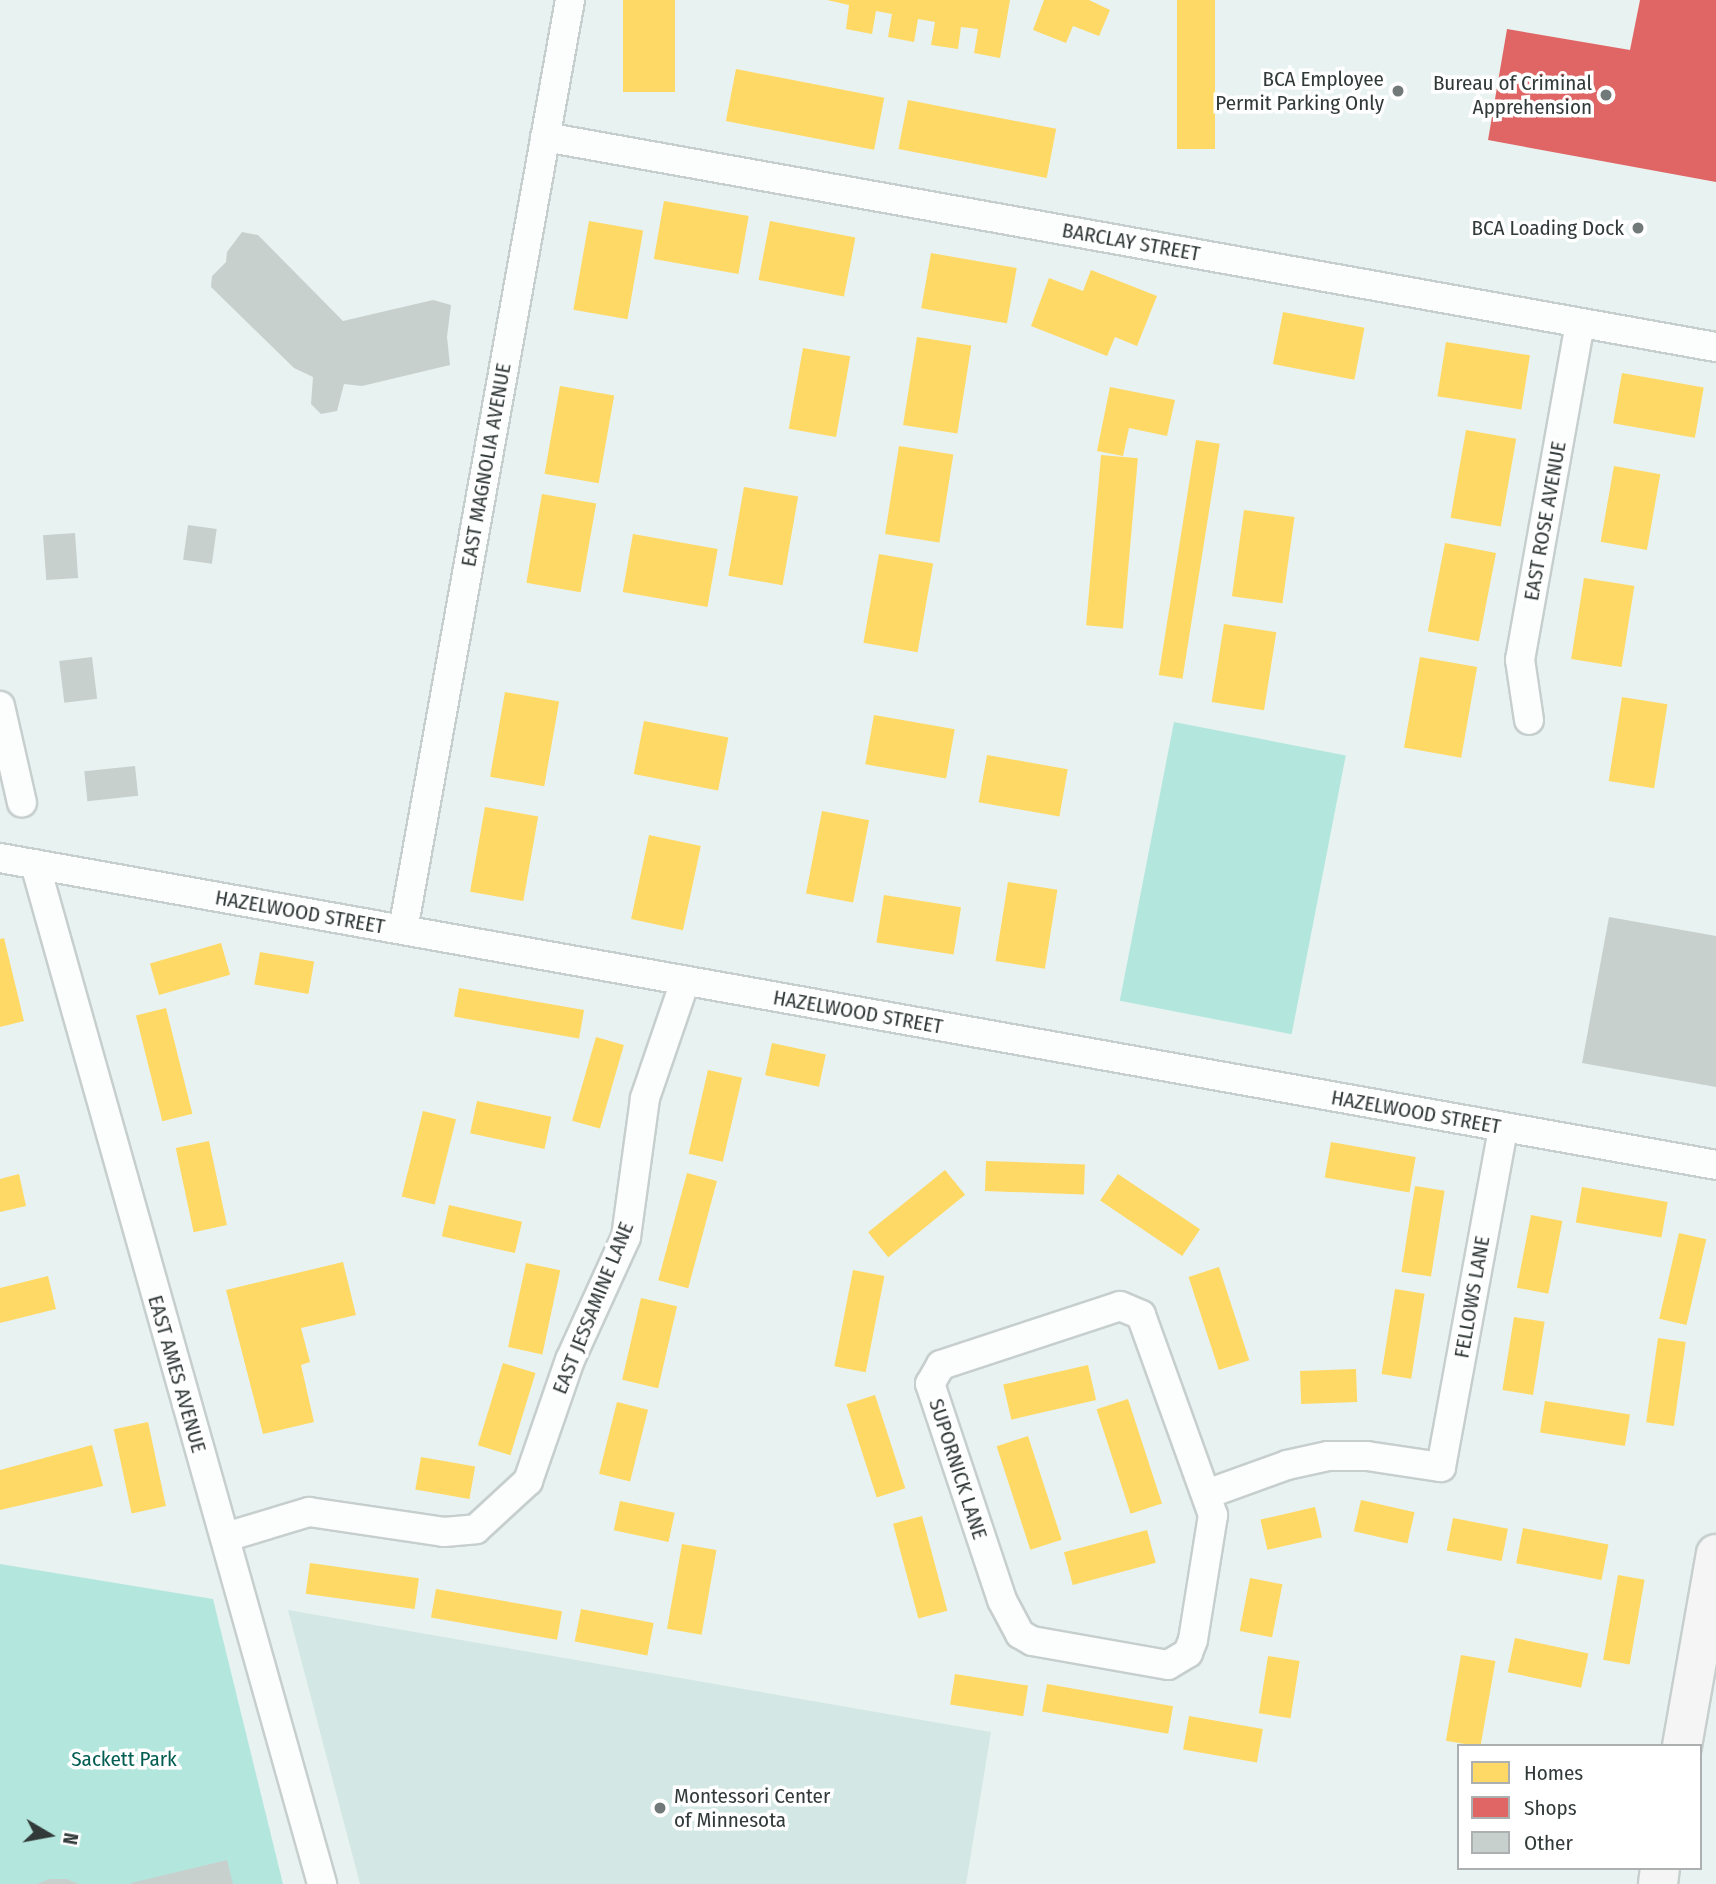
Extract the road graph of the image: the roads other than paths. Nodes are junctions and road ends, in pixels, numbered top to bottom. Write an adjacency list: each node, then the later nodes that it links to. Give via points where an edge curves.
1 (569, 0): 2 (street, EAST MAGNOLIA AVENUE)
2 (545, 137): 3 (street, BARCLAY STREET); 10 (street, EAST MAGNOLIA AVENUE)
3 (1580, 323): 4 (street, BARCLAY STREET); 6 (street, EAST ROSE AVENUE, via 1520,660)
4 (1716, 347)
5 (0, 706): 7 (street)
6 (1529, 720)
7 (22, 803)
8 (0, 858): 9 (street, HAZELWOOD STREET)
9 (35, 864): 10 (street, HAZELWOOD STREET); 15 (street, EAST AMES AVENUE, via 179,1389)
10 (403, 930): 11 (street, HAZELWOOD STREET)
11 (685, 981): 12 (street, HAZELWOOD STREET); 15 (street, EAST JESSAMINE LANE, via 645,1098 626,1237 570,1360 528,1480 476,1529 444,1532 309,1512)
12 (1503, 1128): 13 (street, HAZELWOOD STREET); 14 (street, FELLOWS LANE, via 1441,1467 1367,1456 1328,1456 1287,1465)
13 (1716, 1165)
14 (1207, 1494): 14 (street, SUPORNICK LANE, via 1146,1326 1132,1308 1120,1306 1095,1313 953,1360 932,1374 934,1397 1002,1600 1012,1623 1032,1641 1156,1663 1179,1661 1193,1640 1213,1535)
15 (226, 1537): 18 (street, EAST AMES AVENUE)
16 (1716, 1554): 17 (main road)
17 (1682, 1744)
18 (322, 1884)

